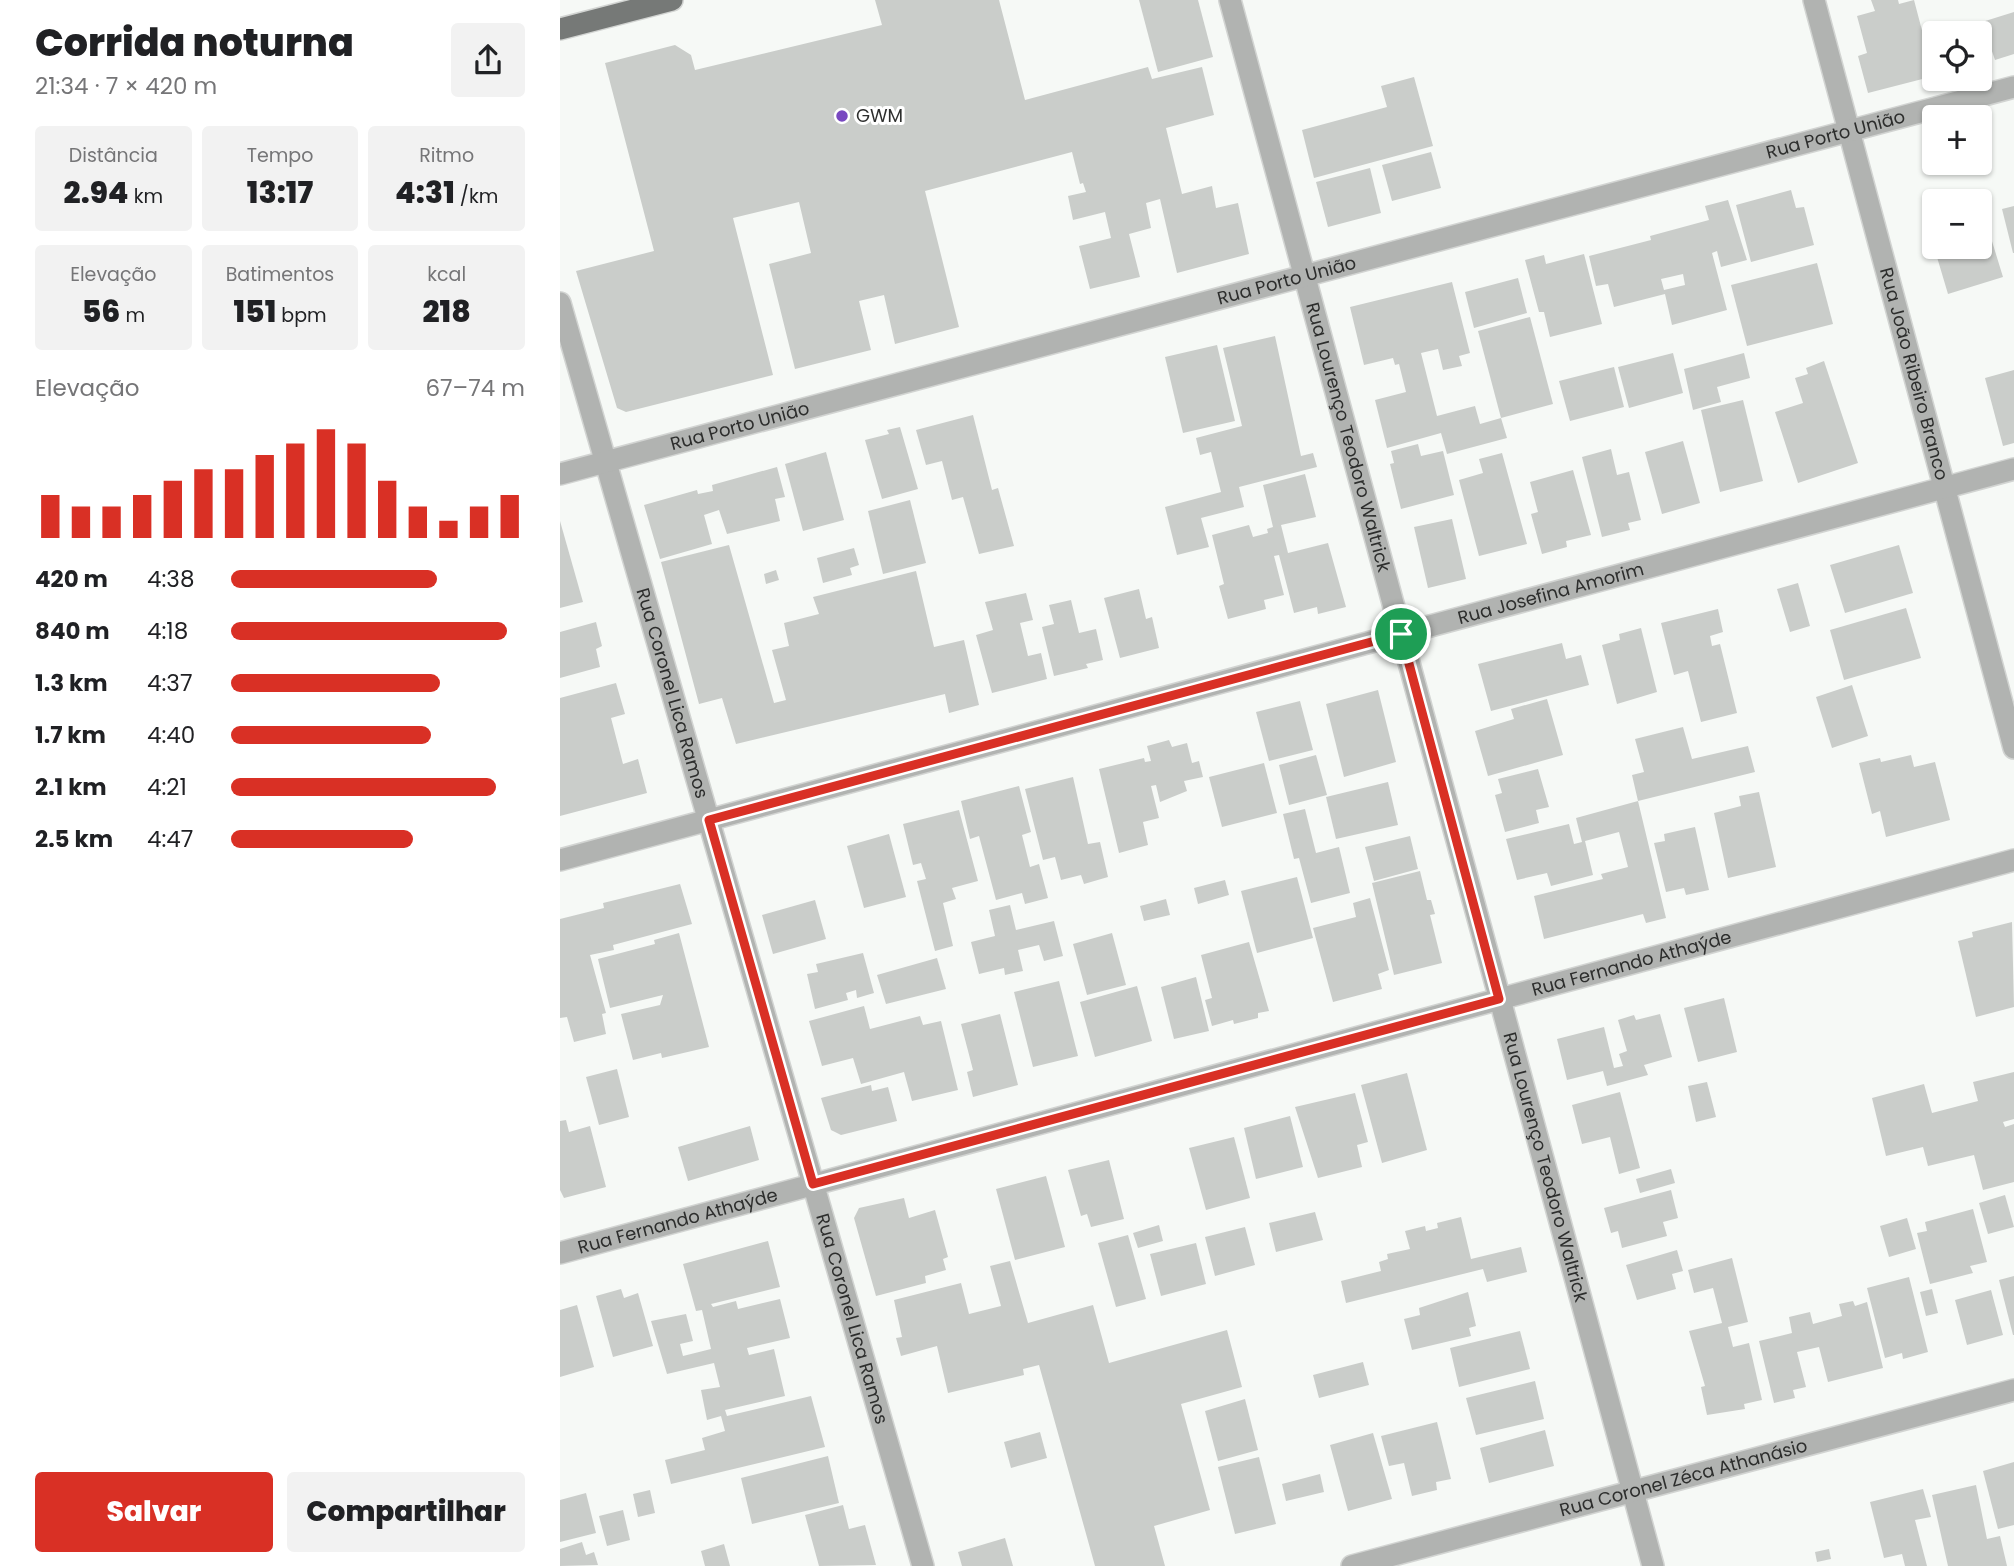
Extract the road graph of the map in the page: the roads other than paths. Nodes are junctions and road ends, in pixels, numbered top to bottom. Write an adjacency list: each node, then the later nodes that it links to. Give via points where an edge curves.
1 (672, 0): 4 (main road)
2 (1230, 0): 7 (street, Rua Lourenço Teodoro Waltrick)
3 (1814, 0): 6 (street, Rua João Ribeiro Branco)
4 (560, 29)
5 (2014, 87): 6 (street, Rua Porto União)
6 (1849, 131): 7 (street, Rua Porto União); 12 (street, Rua João Ribeiro Branco)
7 (1305, 276): 9 (street, Rua Porto União); 13 (street, Rua Lourenço Teodoro Waltrick)
8 (560, 303): 9 (street, Rua Coronel Lica Ramos)
9 (605, 461): 11 (street, Rua Porto União); 15 (street, Rua Coronel Lica Ramos)
10 (2014, 469): 12 (street, Rua Josefina Amorim)
11 (560, 474)
12 (1945, 488): 13 (street, Rua Josefina Amorim); 14 (street, Rua João Ribeiro Branco)
13 (1401, 634): 15 (street, Rua Josefina Amorim); 18 (street, Rua Lourenço Teodoro Waltrick)
14 (2014, 748)
15 (709, 820): 16 (street, Rua Josefina Amorim); 19 (street, Rua Coronel Lica Ramos)
16 (560, 859)
17 (2014, 860): 18 (street, Rua Fernando Athaýde)
18 (1499, 999): 19 (street, Rua Fernando Athaýde); 22 (street, Rua Lourenço Teodoro Waltrick)
19 (813, 1184): 20 (street, Rua Fernando Athaýde); 23 (street, Rua Coronel Lica Ramos)
20 (560, 1253)
21 (2014, 1390): 22 (street, Rua Coronel Zéca Athanásio)
22 (1633, 1492): 24 (street, Rua Coronel Zéca Athanásio); 25 (street, Rua Lourenço Teodoro Waltrick)
23 (923, 1566)
24 (1352, 1566)
25 (1653, 1566)

